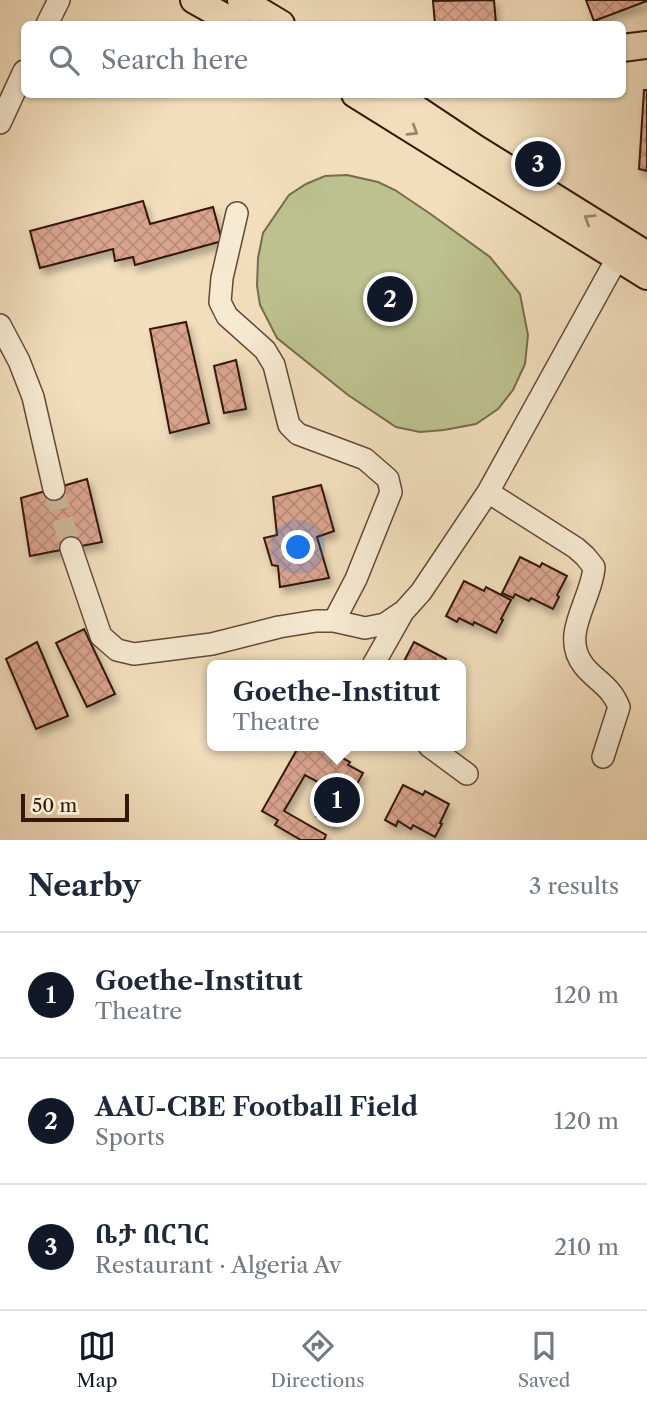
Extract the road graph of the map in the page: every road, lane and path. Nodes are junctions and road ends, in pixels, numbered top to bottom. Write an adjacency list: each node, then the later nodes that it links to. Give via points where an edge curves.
1 (58, 0): 4 (street)
2 (194, 0): 5 (main road)
3 (241, 0): 6 (main road)
4 (48, 21)
5 (232, 21)
6 (276, 21)
7 (647, 44): 8 (main road)
8 (626, 47)
9 (21, 78): 12 (street)
10 (362, 98): 14 (main road, one-way to 14)
11 (400, 98): 14 (main road, one-way to 11)
12 (0, 123)
13 (237, 213): 21 (street, via 220,302 274,365 289,425 299,434 365,459 388,479 391,492)
14 (630, 252): 15 (main road); 18 (street)
15 (647, 276)
16 (0, 325): 17 (street, via 33,397)
17 (54, 489)
18 (488, 492): 20 (street); 24 (street, via 576,548 594,567 574,638 584,666 607,687 619,707)
19 (71, 548): 21 (street, via 101,636 117,650 134,654 212,644 279,627)
20 (403, 612): 21 (street, via 385,624 365,628); 22 (street)
21 (334, 621)
22 (376, 660)
23 (436, 751): 25 (street)
24 (603, 757)
25 (467, 775)

